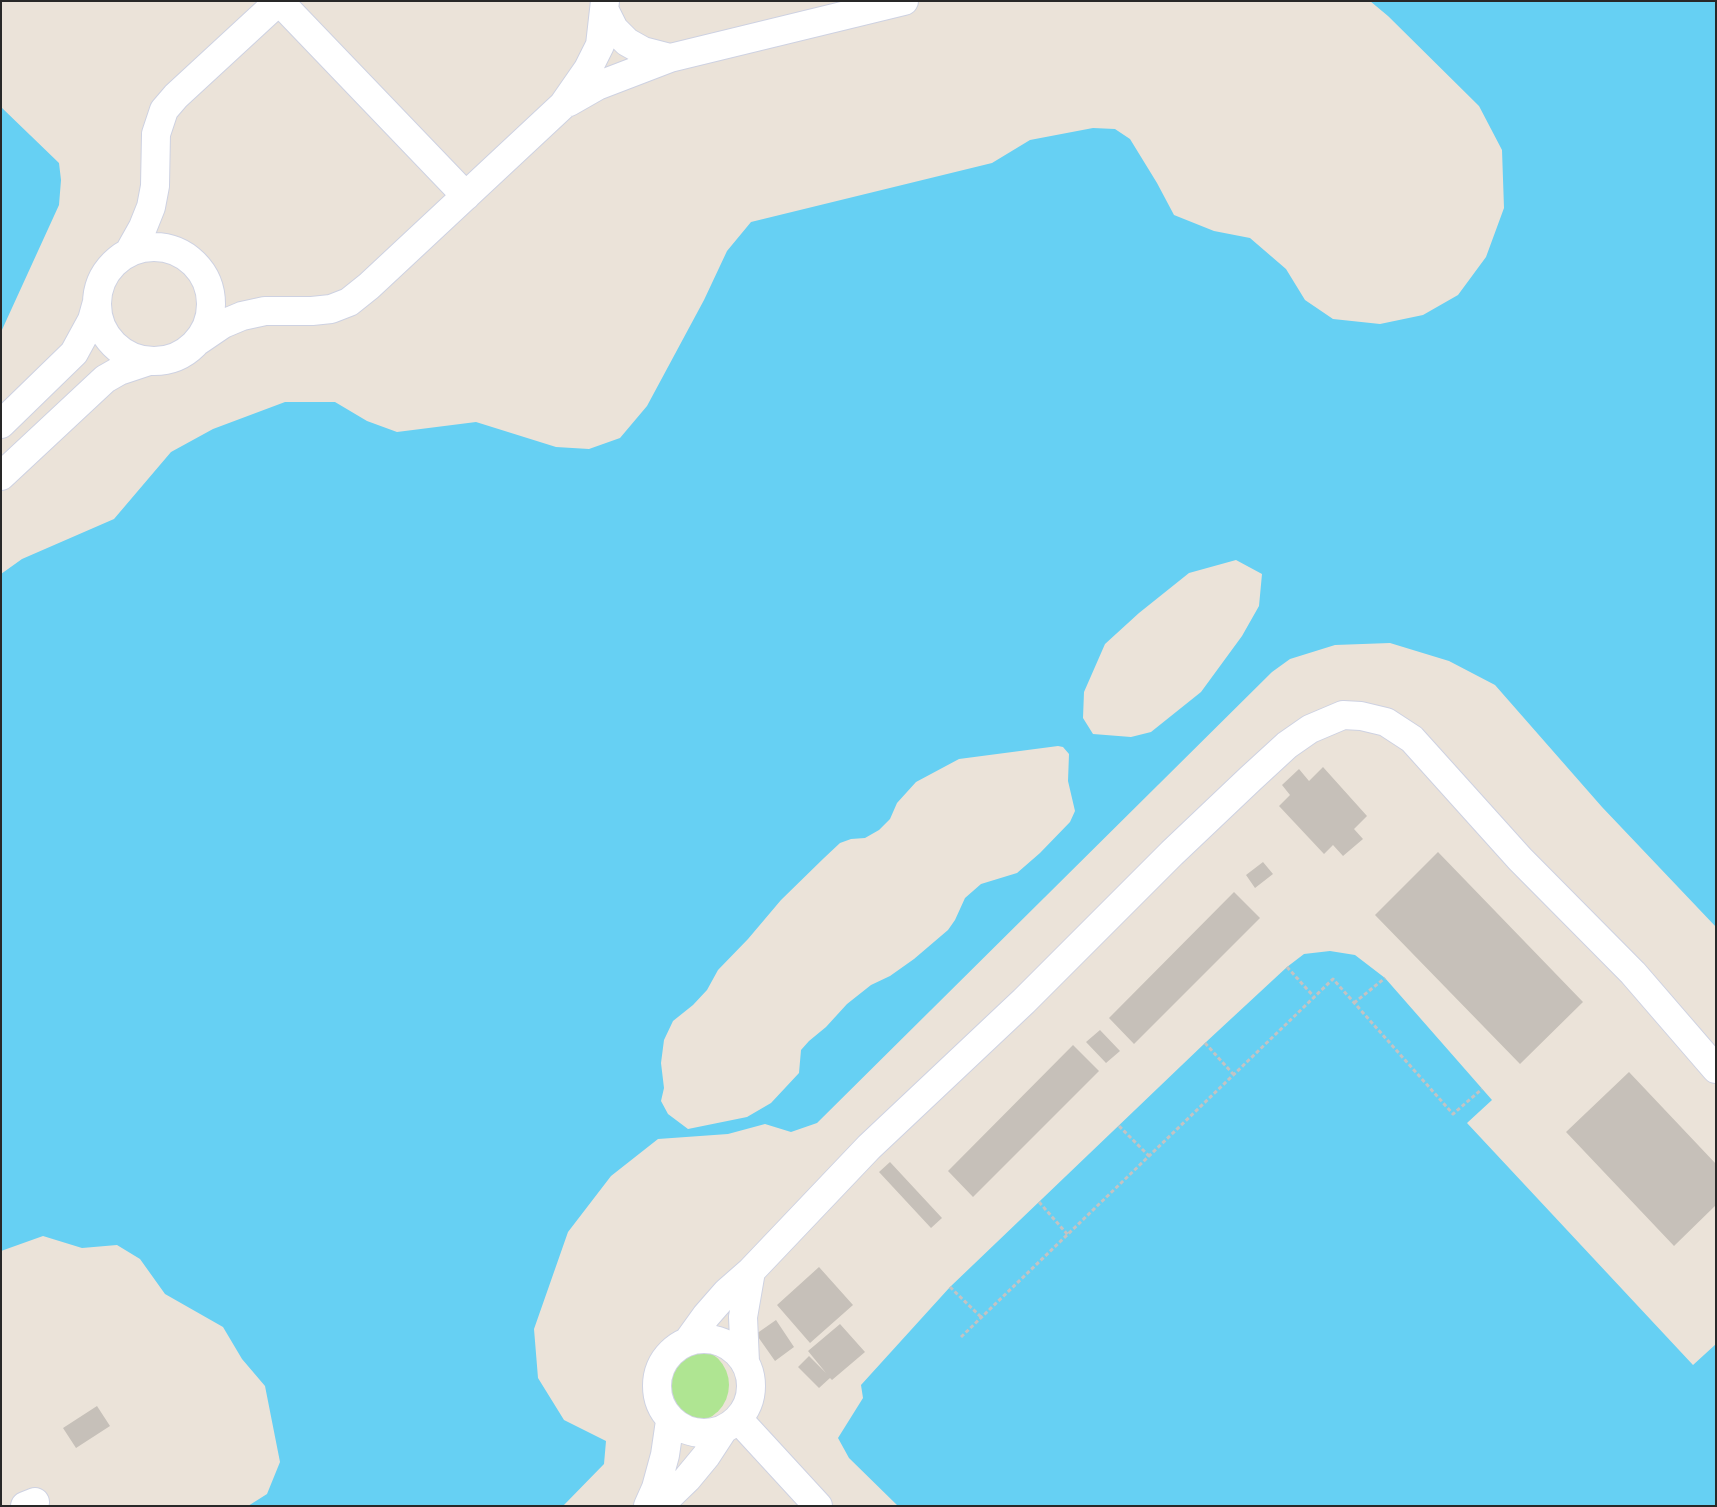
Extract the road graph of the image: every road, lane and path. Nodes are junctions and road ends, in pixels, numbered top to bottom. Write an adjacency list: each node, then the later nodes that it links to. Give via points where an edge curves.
1 (279, 1): 6 (street); 7 (street, via 164,110 156,134 155,186 151,207)
2 (904, 1): 4 (street)
3 (605, 6): 4 (street, via 614,29 627,42 643,51); 5 (street, via 600,45)
4 (670, 58): 5 (street, via 597,86)
5 (563, 105): 6 (street)
6 (466, 196): 9 (street, via 349,302 331,309 265,311 242,316)
7 (129, 252): 8 (street, via 112,264 101,282); 9 (street, via 148,246 167,247 185,255 200,268 209,286 212,305 208,325)
8 (97, 302): 10 (street, via 98,319 117,348 132,357); 11 (street, via 92,320 74,353)
9 (198, 341): 10 (street, via 184,353 167,360)
10 (149, 361): 12 (street, via 105,379)
11 (1, 424)
12 (1, 476)
13 (1287, 967): 15 (path)
14 (1385, 978): 16 (path)
15 (1315, 998): 16 (path, via 1333,980); 19 (path)
16 (1354, 1003): 20 (path, via 1453,1114)
17 (1205, 1043): 19 (path)
18 (1716, 1069): 25 (street, via 1633,973 1520,858 1412,739 1386,722 1343,715 1310,728 1287,744 870,1147)
19 (1234, 1075): 22 (path)
20 (1482, 1089)
21 (1119, 1126): 22 (path)
22 (1150, 1157): 24 (path)
23 (1039, 1202): 24 (path)
24 (1068, 1235): 27 (path)
25 (751, 1271): 29 (street, via 727,1292); 30 (street, via 743,1317)
26 (950, 1287): 27 (path)
27 (982, 1317): 28 (path)
28 (961, 1337)
29 (688, 1341): 30 (street, via 701,1338 726,1344); 31 (street, via 671,1351 660,1367 656,1386 659,1405)
30 (745, 1362): 32 (street, via 751,1392 747,1406)
31 (670, 1421): 32 (street, via 695,1434 709,1434); 33 (street, via 665,1455)
32 (730, 1425): 34 (street, via 687,1479); 35 (street)
33 (648, 1506)
34 (659, 1506)
35 (818, 1506)

